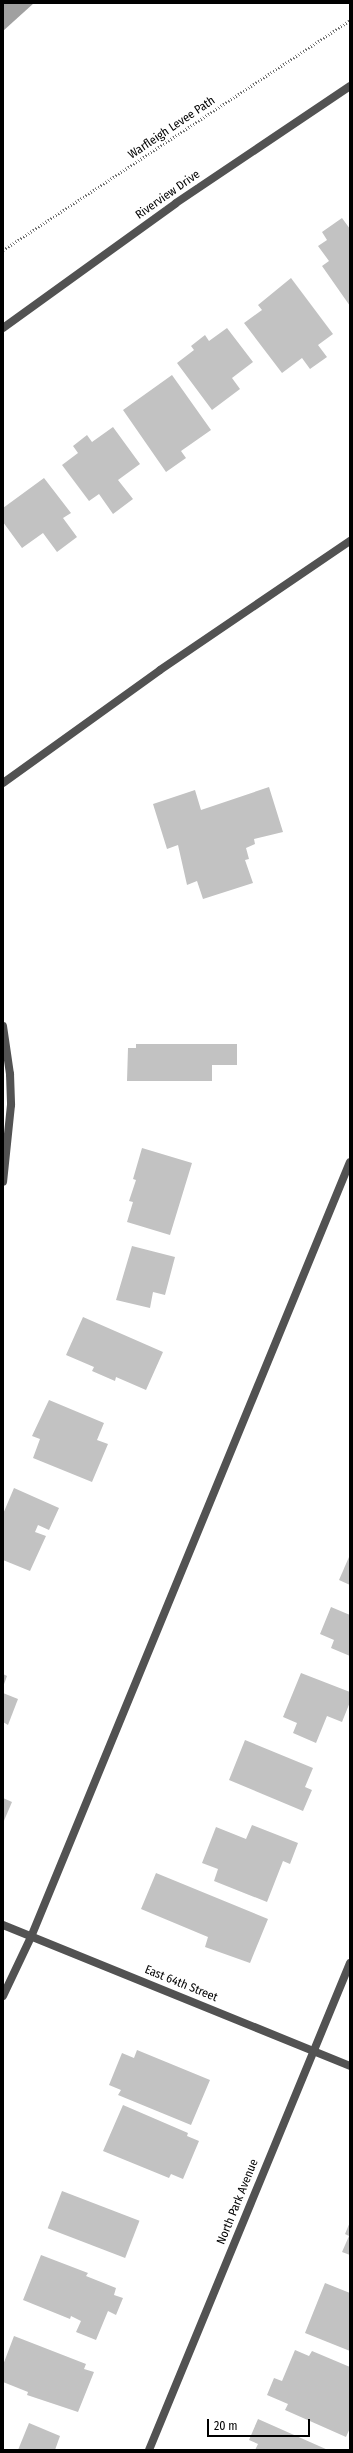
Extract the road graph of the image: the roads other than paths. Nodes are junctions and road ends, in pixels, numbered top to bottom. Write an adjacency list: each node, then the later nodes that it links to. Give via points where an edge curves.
1 (350, 86): 2 (street, Riverview Drive, via 176,203)
2 (3, 328)
3 (350, 541): 4 (street, via 160,670)
4 (3, 783)
5 (3, 1026): 7 (street, via 10,1074 11,1105)
6 (350, 1162): 9 (street)
7 (3, 1182)
8 (3, 1925): 9 (street, East 64th Street)
9 (31, 1937): 11 (street); 12 (street, East 64th Street)
10 (350, 1963): 12 (street, North Park Avenue)
11 (3, 1996)
12 (314, 2051): 13 (street, East 64th Street); 14 (street, North Park Avenue)
13 (350, 2066)
14 (149, 2450)

